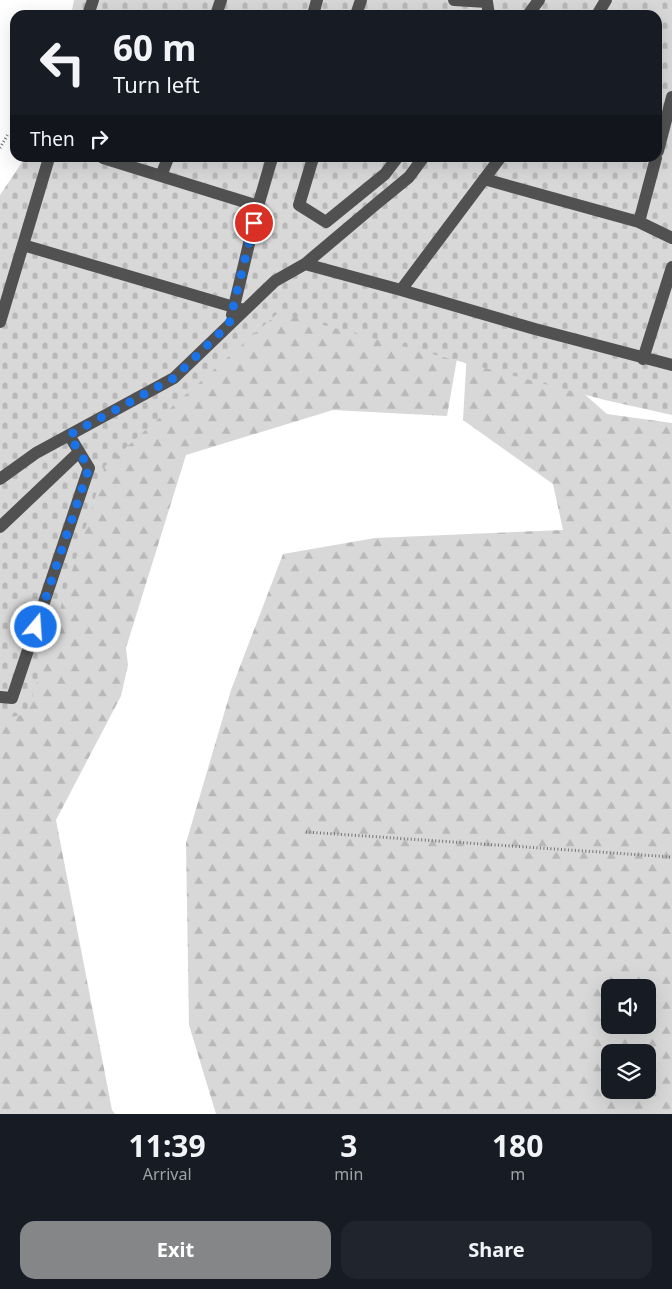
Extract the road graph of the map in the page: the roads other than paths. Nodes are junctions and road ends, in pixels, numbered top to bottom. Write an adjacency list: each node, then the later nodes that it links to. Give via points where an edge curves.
1 (454, 0): 2 (lane, via 487,2)
2 (488, 10)
3 (668, 104): 4 (lane)
4 (662, 132)
5 (48, 162): 19 (lane)
6 (115, 162): 14 (lane)
7 (166, 162): 14 (lane)
8 (271, 162): 16 (lane)
9 (312, 162): 10 (lane, via 299,204 326,222 384,174)
10 (394, 162)
11 (420, 162): 20 (lane, via 409,177)
12 (497, 162): 15 (lane)
13 (655, 162): 17 (lane)
14 (161, 176): 16 (lane)
15 (484, 179): 17 (lane); 22 (lane)
16 (258, 206): 23 (lane)
17 (639, 222): 18 (lane)
18 (672, 238)
19 (23, 245): 23 (lane); 24 (lane)
20 (305, 264): 22 (lane); 23 (lane, via 274,281)
21 (672, 267): 25 (lane)
22 (401, 290): 25 (lane)
23 (239, 309): 27 (lane, via 229,324 174,378)
24 (0, 322)
25 (643, 358): 26 (lane)
26 (672, 365)
27 (69, 435): 28 (lane); 29 (lane, via 36,452)
28 (79, 452): 30 (lane); 31 (lane, via 89,468 12,698)
29 (0, 479)
30 (0, 527)
31 (0, 697)

